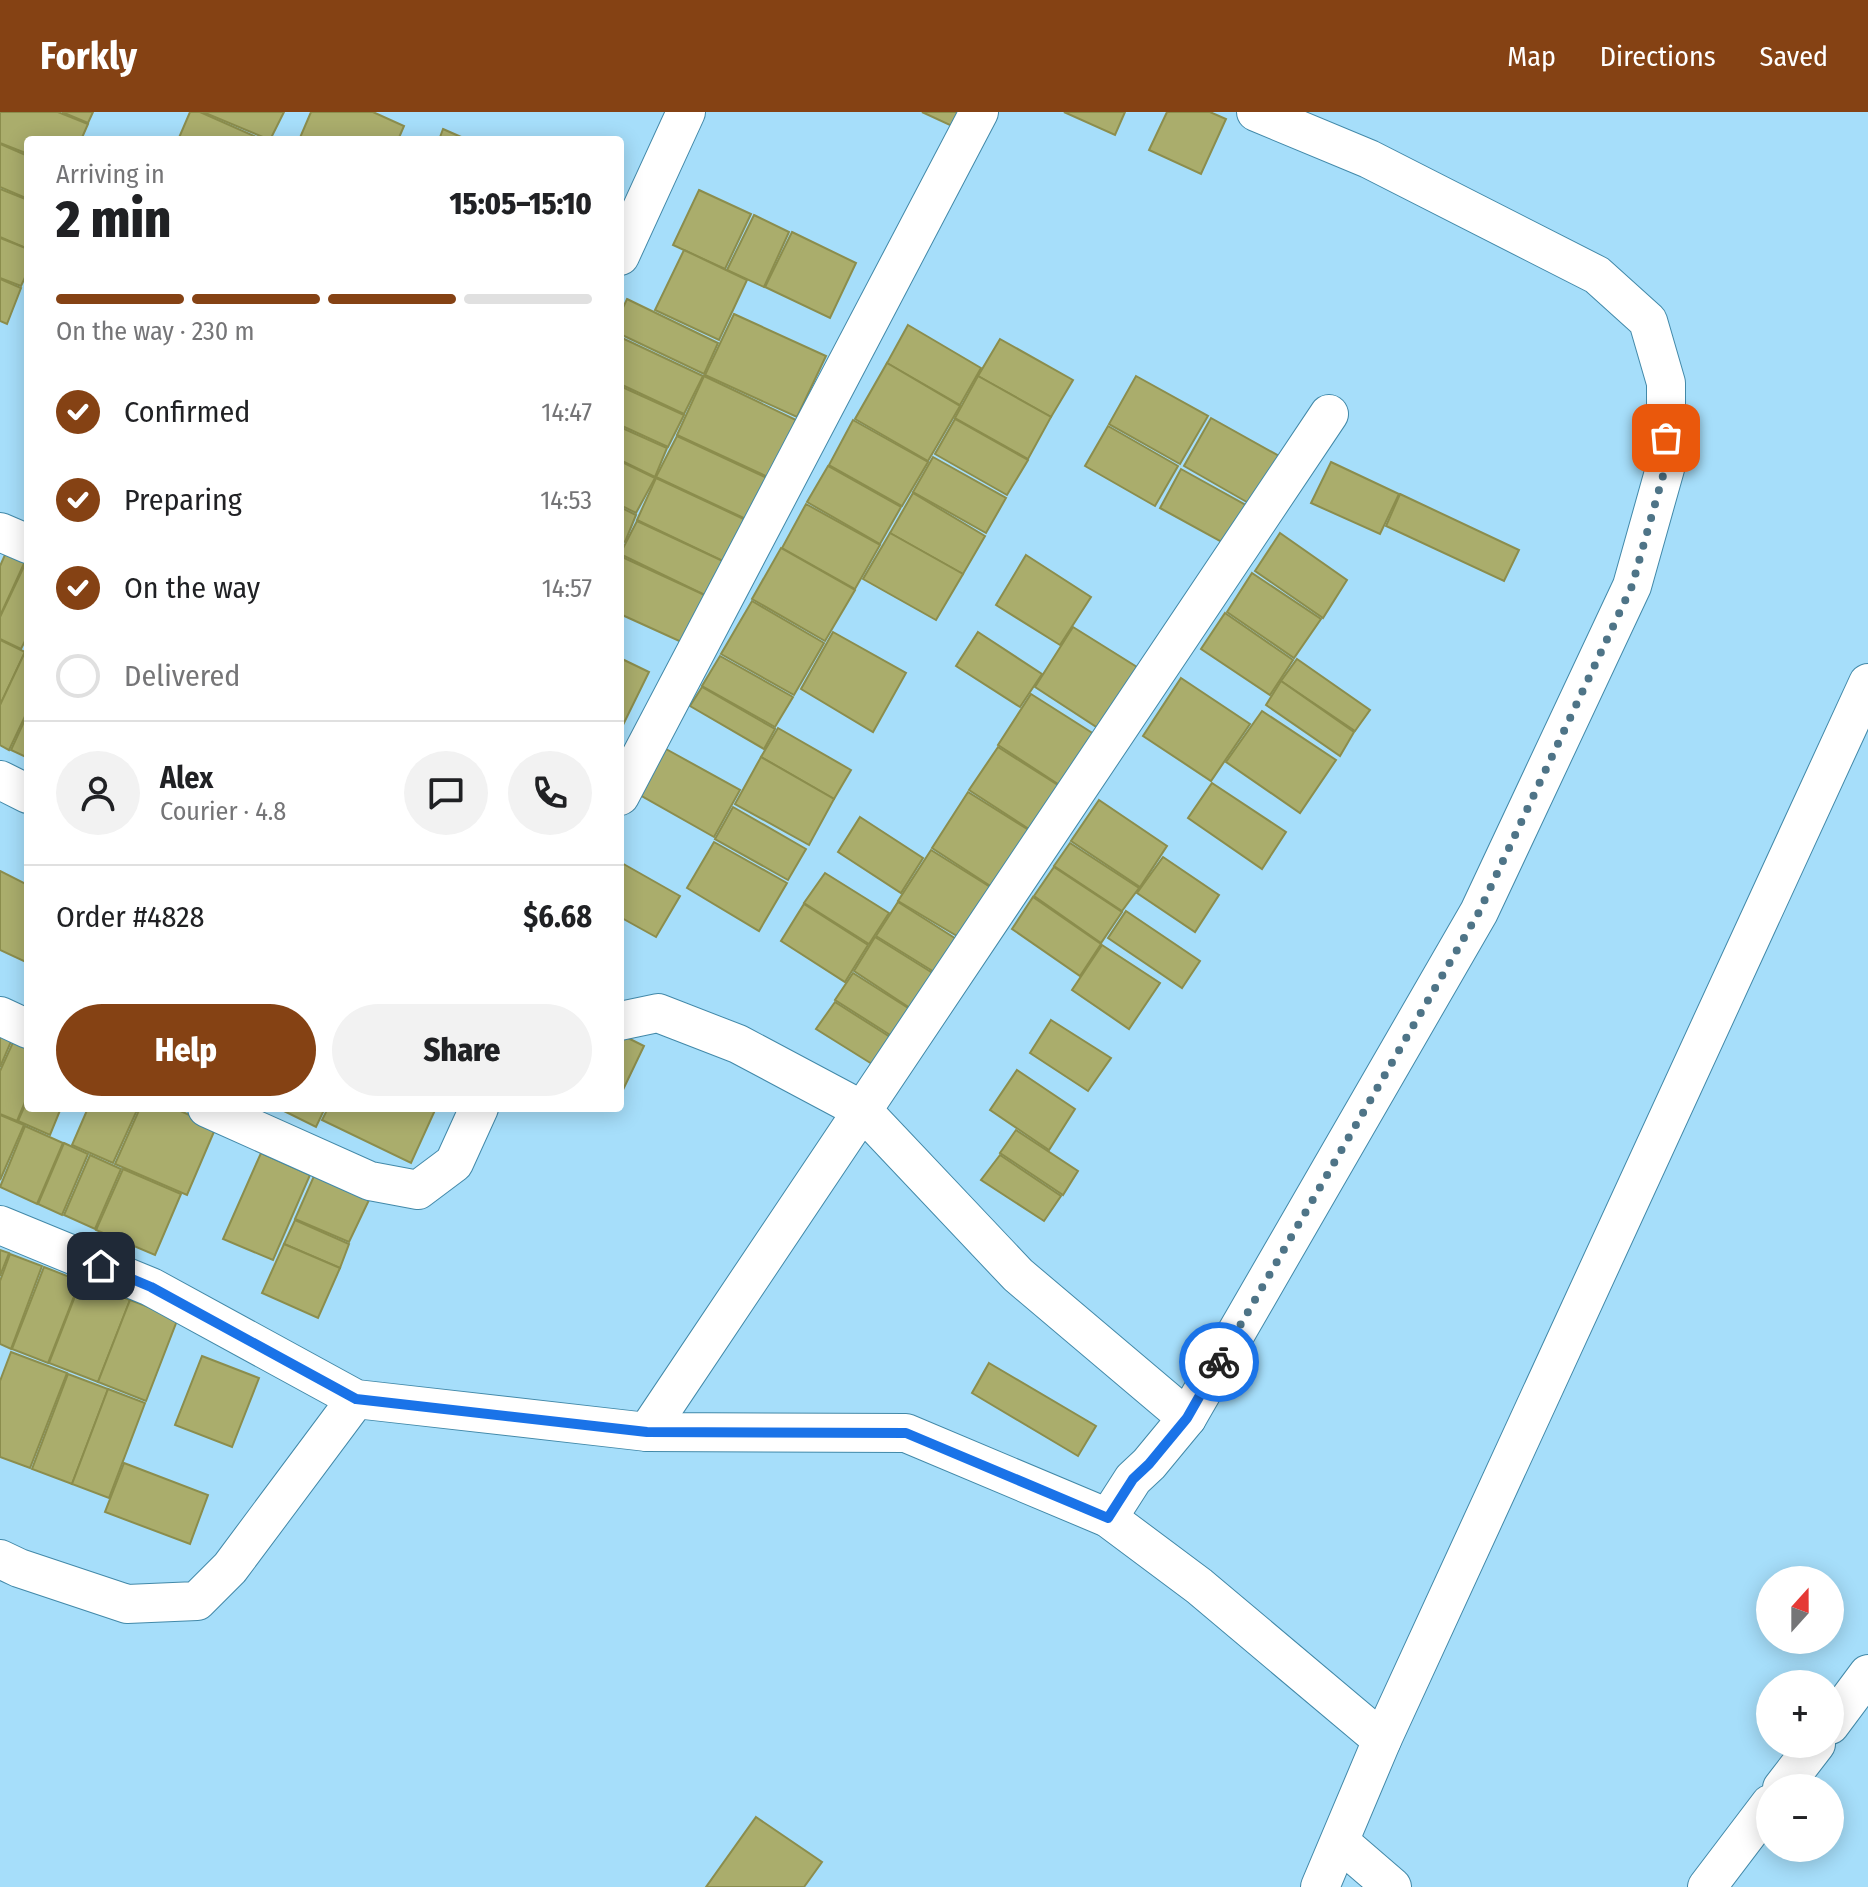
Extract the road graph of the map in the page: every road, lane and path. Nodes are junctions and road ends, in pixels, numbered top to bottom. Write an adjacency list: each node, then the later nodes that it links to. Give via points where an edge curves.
1 (686, 112): 4 (street)
2 (979, 112): 10 (street)
3 (1256, 112): 20 (street, via 1369,159 1597,275 1648,321 1666,383 1666,465 1632,586 1479,912)
4 (624, 247)
5 (1329, 414): 15 (street)
6 (0, 532): 7 (street)
7 (24, 542)
8 (1868, 683): 26 (street)
9 (0, 780): 11 (street)
10 (624, 788)
11 (24, 792)
12 (0, 1016): 14 (street)
13 (624, 1020): 15 (street, via 658,1013 738,1044)
14 (24, 1027)
15 (862, 1110): 20 (street, via 1018,1275); 21 (street)
16 (216, 1112): 17 (street, via 370,1181 418,1190 454,1163)
17 (477, 1112)
18 (0, 1225): 19 (street, via 151,1287)
19 (356, 1399): 21 (street); 23 (street, via 230,1568 197,1601 127,1604)
20 (1187, 1418): 22 (street, via 1133,1479)
21 (647, 1432): 22 (street, via 906,1433)
22 (1108, 1518): 26 (street, via 1199,1586)
23 (0, 1559)
24 (1868, 1674): 25 (street)
25 (1844, 1706)
26 (1382, 1740): 30 (street)
27 (1805, 1758): 28 (street)
28 (1793, 1774)
29 (1756, 1822): 33 (street)
30 (1341, 1843): 31 (street); 32 (street)
31 (1320, 1887)
32 (1392, 1887)
33 (1707, 1887)

